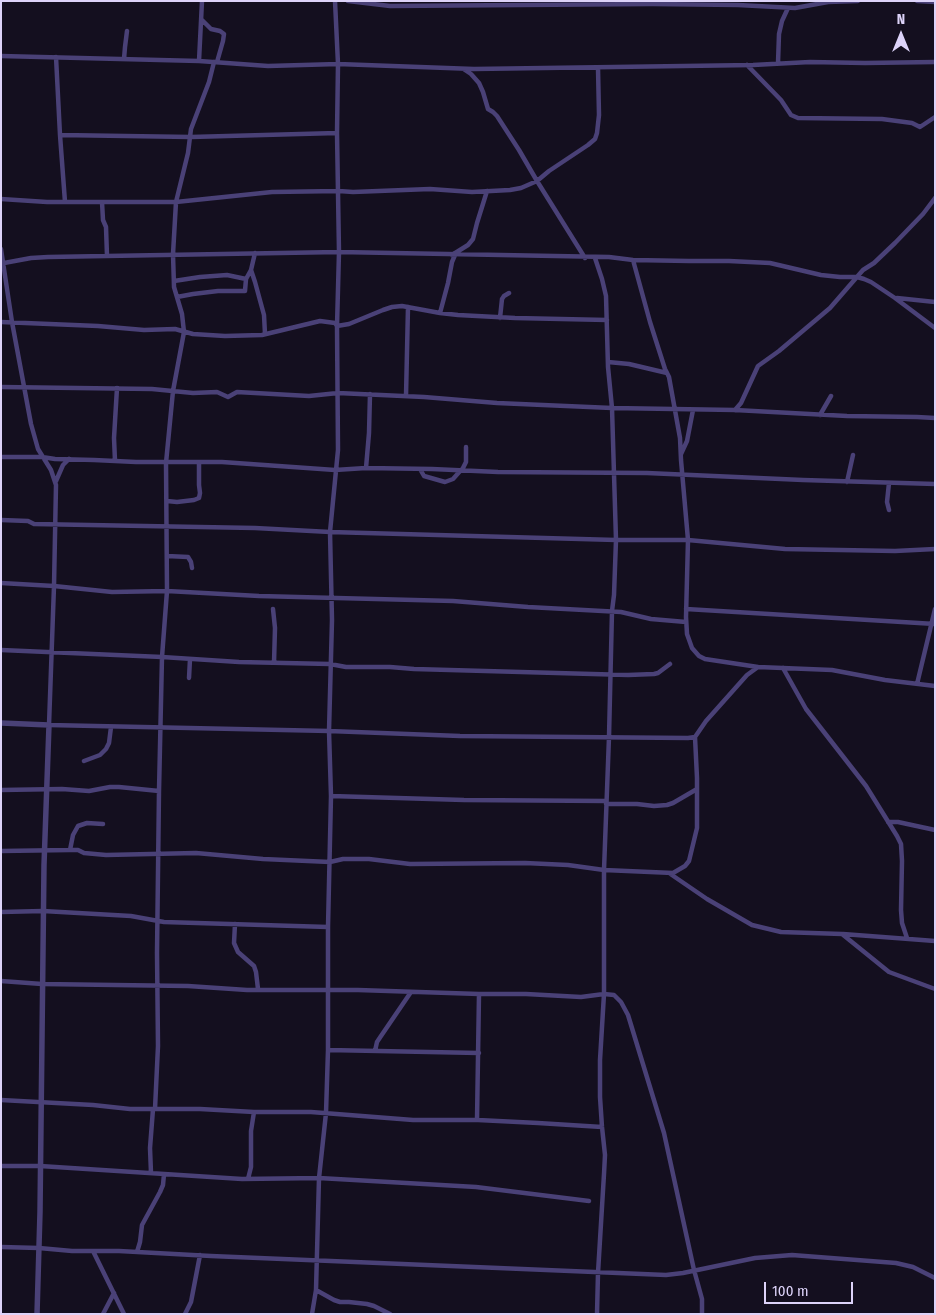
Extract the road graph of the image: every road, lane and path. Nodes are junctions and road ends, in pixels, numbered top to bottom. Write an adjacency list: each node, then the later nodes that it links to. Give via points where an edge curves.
1 (202, 1): 9 (street)
2 (334, 1): 18 (street)
3 (348, 1): 7 (street, via 390,6)
4 (858, 1): 8 (street)
5 (917, 1): 6 (street)
6 (935, 2)
7 (588, 3): 8 (street)
8 (788, 8): 17 (street, via 780,28)
9 (201, 19): 14 (street); 15 (street, via 208,27 224,34)
10 (128, 31): 13 (street)
11 (1, 56): 12 (street)
12 (56, 58): 13 (street); 24 (street)
13 (124, 59): 14 (street)
14 (199, 61): 15 (street)
15 (215, 62): 18 (street, via 268,66); 25 (street, via 193,122)
16 (935, 62): 17 (street)
17 (778, 63): 19 (street)
18 (338, 64): 21 (street); 23 (street)
19 (746, 65): 20 (street); 22 (street, via 781,100 791,115 798,118 882,118 920,127)
20 (598, 68): 21 (street); 26 (street, via 599,115 595,138)
21 (465, 69): 26 (street, via 479,83 487,108 497,116)
22 (935, 117)
23 (337, 133): 25 (street); 27 (street)
24 (60, 135): 25 (street); 31 (street)
25 (191, 137): 33 (street)
26 (537, 181): 28 (street, via 516,190); 40 (street)
27 (339, 191): 28 (street); 33 (street, via 272,192); 35 (street)
28 (487, 191): 38 (street, via 473,239)
29 (935, 198): 45 (street, via 923,214)
30 (1, 199): 31 (street)
31 (65, 202): 32 (street)
32 (102, 202): 33 (street); 39 (street)
33 (176, 202): 37 (street)
34 (1, 249): 43 (street)
35 (339, 252): 36 (street); 38 (street); 58 (street)
36 (255, 253): 37 (street); 44 (street)
37 (173, 254): 39 (street); 47 (street)
38 (454, 255): 40 (street); 53 (street)
39 (106, 256): 43 (street, via 31,258)
40 (586, 258): 41 (street)
41 (595, 258): 42 (street); 55 (street, via 606,296)
42 (633, 260): 45 (street, via 770,263 821,275); 63 (street)
43 (4, 263): 57 (street)
44 (251, 270): 46 (street); 61 (street, via 263,308)
45 (857, 277): 50 (street); 75 (street, via 830,308 758,366)
46 (246, 279): 47 (street, via 227,275); 49 (street, via 245,291)
47 (174, 281): 49 (street)
48 (509, 293): 54 (street, via 502,299)
49 (177, 297): 60 (street)
50 (895, 298): 51 (street); 59 (street)
51 (935, 302)
52 (408, 307): 53 (street); 58 (street, via 392,307); 70 (street)
53 (440, 313): 54 (street)
54 (500, 318): 55 (street)
55 (607, 320): 62 (street)
56 (1, 322): 57 (street)
57 (12, 322): 60 (street, via 176,329); 65 (street)
58 (337, 326): 61 (street, via 320,321); 68 (street)
59 (935, 328)
60 (184, 332): 61 (street); 67 (street)
61 (265, 334)
62 (608, 362): 63 (street); 72 (street)
63 (667, 373): 73 (street)
64 (1, 387): 65 (street)
65 (25, 387): 66 (street); 82 (street, via 35,440)
66 (117, 388): 67 (street); 84 (street)
67 (173, 391): 68 (street, via 217,392 228,397 237,392 309,396); 86 (street)
68 (338, 393): 69 (street); 89 (street)
69 (370, 394): 70 (street); 87 (street)
70 (406, 396): 72 (street)
71 (831, 396): 76 (street)
72 (612, 408): 73 (street); 91 (street)
73 (675, 410): 74 (street); 79 (street)
74 (693, 410): 75 (street); 79 (street, via 687,441)
75 (736, 410): 76 (street)
76 (820, 415): 77 (street)
77 (935, 418)
78 (466, 447): 90 (street, via 466,462)
79 (680, 455): 92 (street)
80 (853, 455): 94 (street)
81 (1, 457): 82 (street)
82 (42, 457): 83 (street); 93 (street)
83 (70, 459): 84 (street); 93 (street, via 63,465)
84 (115, 461): 86 (street)
85 (199, 462): 86 (street); 89 (street); 97 (street, via 199,498)
86 (166, 463): 97 (street)
87 (366, 468): 88 (street); 89 (street)
88 (420, 469): 90 (street); 90 (street, via 424,476 445,482 454,479)
89 (335, 470): 102 (street)
90 (461, 470): 91 (street)
91 (614, 473): 92 (street); 103 (street)
92 (682, 474): 94 (street); 104 (street)
93 (56, 481): 100 (street)
94 (847, 482): 95 (street)
95 (889, 483): 96 (street); 98 (street)
96 (935, 484)
97 (167, 501): 101 (street)
98 (889, 510)
99 (1, 520): 100 (street)
100 (55, 524): 101 (street); 109 (street)
101 (167, 526): 102 (street); 106 (street)
102 (330, 532): 103 (street); 111 (street)
103 (616, 540): 104 (street); 115 (street)
104 (688, 540): 105 (street, via 785,549); 114 (street)
105 (935, 549)
106 (167, 556): 107 (street, via 188,557); 110 (street)
107 (192, 568)
108 (1, 583): 109 (street)
109 (54, 586): 110 (street, via 112,592); 119 (street)
110 (166, 591): 111 (street); 120 (street)
111 (332, 598): 115 (street, via 453,601); 123 (street)
112 (273, 609): 122 (street)
113 (935, 609): 117 (street)
114 (686, 610): 116 (street); 117 (street)
115 (612, 611): 116 (street); 127 (street)
116 (686, 622): 125 (street, via 689,642 699,656)
117 (933, 624): 129 (street)
118 (1, 650): 119 (street)
119 (51, 652): 120 (street); 132 (street)
120 (162, 657): 121 (street); 134 (street)
121 (190, 658): 122 (street); 128 (street)
122 (274, 663): 123 (street)
123 (330, 664): 127 (street); 135 (street)
124 (670, 664): 127 (street, via 654,674)
125 (758, 667): 126 (street); 136 (street, via 747,675)
126 (783, 668): 129 (street, via 832,670); 145 (street, via 806,709 866,786)
127 (610, 674): 137 (street)
128 (189, 678)
129 (917, 684): 130 (street)
130 (935, 686)
131 (1, 723): 132 (street)
132 (49, 725): 133 (street); 139 (street)
133 (111, 727): 134 (street); 138 (street, via 106,749)
134 (161, 728): 135 (street); 142 (street)
135 (329, 731): 137 (street); 143 (street)
136 (695, 736): 137 (street, via 685,739); 140 (street)
137 (610, 737): 144 (street)
138 (84, 761)
139 (46, 789): 141 (street); 142 (street, via 89,791 119,787); 148 (street)
140 (697, 789): 144 (street, via 667,805); 154 (street, via 697,828 689,861 680,870)
141 (1, 790)
142 (159, 791): 151 (street)
143 (331, 796): 144 (street); 152 (street)
144 (606, 802): 153 (street)
145 (888, 822): 147 (street); 161 (street, via 900,844 901,910)
146 (103, 824): 149 (street, via 78,826 74,830)
147 (935, 830)
148 (45, 850): 149 (street); 150 (street); 155 (street)
149 (70, 850): 151 (street, via 106,855)
150 (1, 851)
151 (158, 854): 152 (street, via 196,853); 157 (street)
152 (330, 862): 153 (street, via 354,858 410,864 525,863); 159 (street)
153 (604, 870): 154 (street); 171 (street)
154 (669, 873): 160 (street, via 752,925 780,932)
155 (43, 911): 156 (street); 157 (street, via 131,916); 164 (street)
156 (1, 912)
157 (158, 921): 158 (street); 165 (street)
158 (235, 924): 159 (street); 166 (street, via 234,943 238,952 254,966)
159 (328, 927): 168 (street)
160 (842, 934): 161 (street); 167 (street, via 889,972)
161 (907, 938): 162 (street)
162 (935, 941)
163 (1, 981): 164 (street)
164 (42, 984): 165 (street); 176 (street)
165 (157, 986): 166 (street); 177 (street)
166 (258, 989): 168 (street)
167 (935, 989)
168 (328, 990): 169 (street); 172 (street)
169 (411, 992): 170 (street); 173 (street, via 377,1042)
170 (479, 994): 171 (street, via 581,997); 174 (street)
171 (604, 994): 181 (street, via 600,1060); 195 (street, via 618,998 628,1015 664,1133)
172 (328, 1050): 173 (street); 179 (street)
173 (375, 1051): 174 (street)
174 (479, 1053): 180 (street)
175 (1, 1100): 176 (street)
176 (41, 1102): 177 (street); 183 (street)
177 (154, 1109): 178 (street); 184 (street)
178 (254, 1112): 179 (street); 187 (street)
179 (326, 1113): 180 (street, via 413,1120); 186 (street)
180 (477, 1120): 181 (street)
181 (602, 1127): 196 (street, via 604,1164)
182 (1, 1166): 183 (street)
183 (40, 1166): 184 (street); 190 (street)
184 (151, 1173): 185 (street)
185 (164, 1174): 187 (street); 192 (street, via 160,1192 142,1225)
186 (319, 1178): 187 (street); 188 (street, via 476,1188); 194 (street)
187 (248, 1179)
188 (589, 1201)
189 (1, 1247): 190 (street)
190 (39, 1248): 191 (street); 200 (street)
191 (93, 1251): 192 (street); 199 (street)
192 (137, 1252): 193 (street)
193 (200, 1255): 194 (street); 203 (street, via 191,1302)
194 (318, 1260): 196 (street); 198 (street)
195 (694, 1270): 196 (street, via 666,1275); 197 (street, via 755,1258 792,1255 896,1263); 207 (street, via 702,1299)
196 (598, 1273): 206 (street)
197 (935, 1278)
198 (316, 1290): 204 (street); 205 (street, via 340,1302 367,1304)
199 (114, 1293): 201 (street); 202 (street)
200 (37, 1314)
201 (103, 1314)
202 (124, 1314)
203 (185, 1314)
204 (312, 1314)
205 (390, 1314)
206 (597, 1314)
207 (702, 1314)

